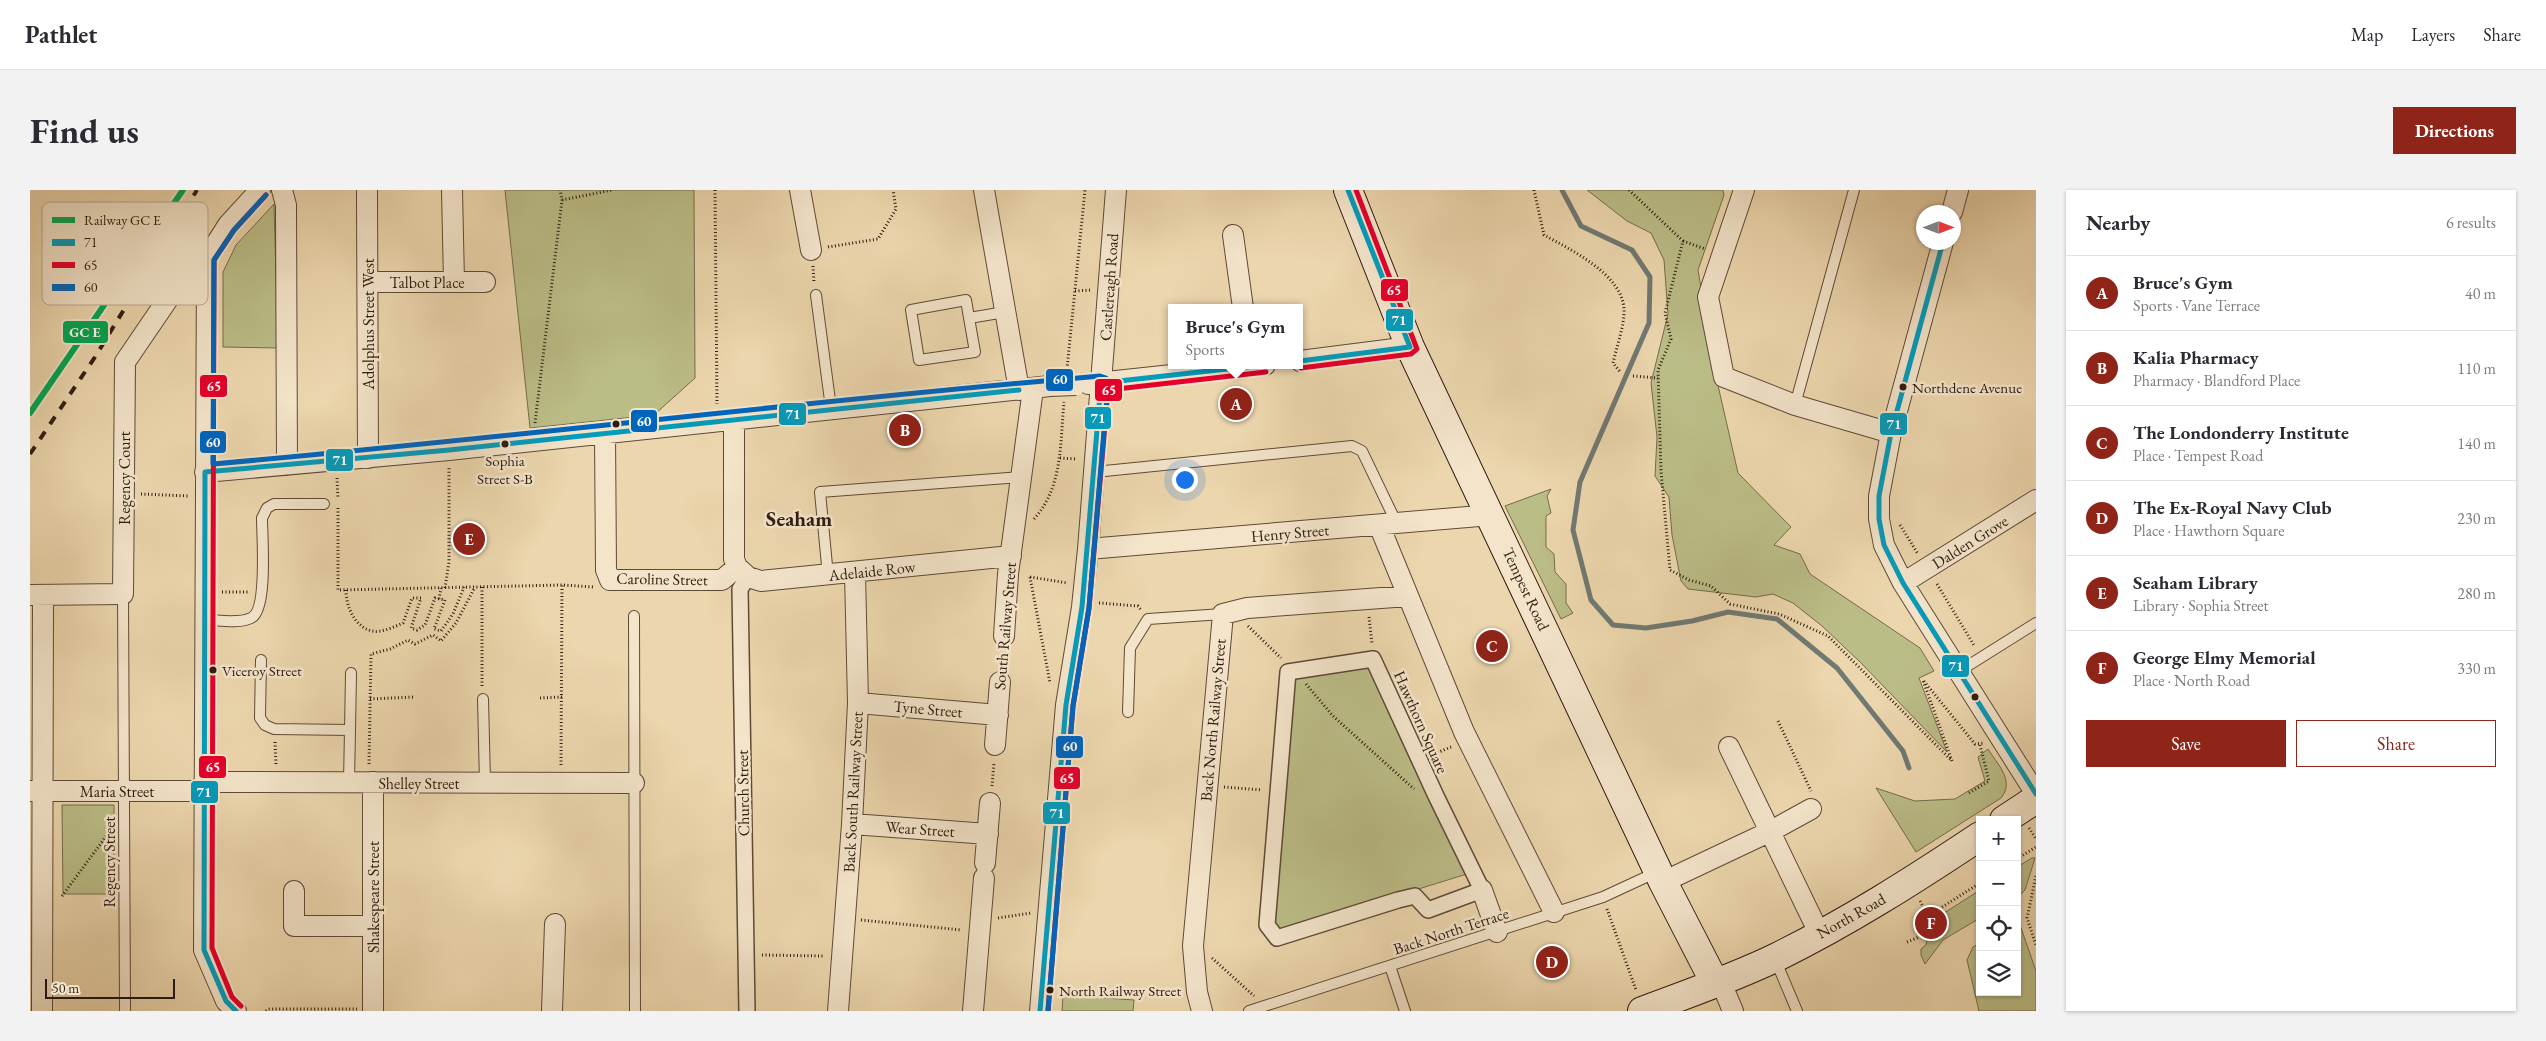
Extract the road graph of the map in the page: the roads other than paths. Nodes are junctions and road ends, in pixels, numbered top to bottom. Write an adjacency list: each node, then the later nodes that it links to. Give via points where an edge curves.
1 (260, 190): 16 (street, via 228,225)
2 (282, 190): 37 (street, via 286,204)
3 (367, 190): 17 (street, Adolphus Street West)
4 (452, 190): 18 (street)
5 (800, 190): 14 (street)
6 (984, 190): 24 (street, South Railway Street)
7 (1116, 190): 29 (street, Castlereagh Road)
8 (1348, 190): 26 (main road, Tempest Road)
9 (1744, 190): 31 (street, via 1708,297 1724,377)
10 (1854, 190): 31 (lane)
11 (1958, 190): 12 (street)
12 (1954, 205)
13 (1233, 235): 21 (street)
14 (811, 250)
15 (1941, 250): 35 (street)
16 (208, 256)
17 (368, 282): 18 (street, Talbot Place); 36 (street, Adolphus Street West)
18 (454, 282): 19 (street, Talbot Place)
19 (485, 282)
20 (816, 295): 32 (lane)
21 (1242, 304)
22 (164, 305): 51 (street, Regency Court, via 124,362)
23 (207, 305): 38 (street)
24 (1005, 312): 25 (lane); 30 (street, South Railway Street)
25 (969, 318): 25 (lane, via 975,352 919,360 911,310 966,300)
26 (1410, 347): 27 (street); 43 (main road, Tempest Road)
27 (1303, 361)
28 (1229, 369): 29 (street)
29 (1101, 383): 30 (street); 39 (street)
30 (1051, 387): 32 (street); 40 (street, South Railway Street)
31 (1796, 405): 35 (street)
32 (831, 408): 33 (street)
33 (726, 420): 34 (street); 47 (street, Church Street, via 734,559)
34 (605, 433): 36 (street); 47 (street, Caroline Street, via 606,570 610,580 722,580)
35 (1891, 433): 50 (street, via 1879,496 1879,519 1884,545)
36 (368, 458): 37 (street)
37 (288, 465): 38 (street)
38 (205, 472): 56 (street)
39 (1095, 472): 44 (lane, via 1352,446 1362,451); 45 (street)
40 (1020, 477): 46 (street, South Railway Street); 49 (lane, via 820,492)
41 (2036, 500): 50 (street, Dalden Grove)
42 (324, 504): 56 (lane, via 274,504 267,508 262,518 262,592 258,613 251,618)
43 (1491, 514): 44 (street, Henry Street); 85 (main road, Tempest Road)
44 (1388, 524): 45 (street, Henry Street); 53 (street)
45 (1088, 549): 105 (street, via 1066,705)
46 (1009, 565): 48 (street, Adelaide Row); 58 (street, South Railway Street)
47 (743, 572): 49 (street, Adelaide Row, via 761,581); 102 (street, Church Street, via 740,589)
48 (855, 573): 49 (street, Adelaide Row); 64 (street, Back South Railway Street)
49 (828, 576)
50 (1903, 583): 60 (street)
51 (123, 594): 52 (street); 75 (lane, Regency Street)
52 (37, 595): 74 (street)
53 (1408, 596): 54 (street, via 1247,608); 88 (street, via 1467,740)
54 (1223, 614): 65 (lane, via 1148,619 1130,648); 106 (street, Back North Railway Street, via 1193,946)
55 (634, 616): 72 (lane)
56 (204, 620): 73 (street)
57 (2036, 623): 60 (lane)
58 (1004, 636)
59 (261, 660): 67 (lane, via 260,718 265,725 274,729)
60 (1958, 672): 76 (street)
61 (351, 673): 67 (lane)
62 (1000, 682): 66 (street, South Railway Street)
63 (482, 694): 71 (lane)
64 (858, 703): 66 (street, Tyne Street); 81 (street, Back South Railway Street)
65 (1128, 712)
66 (998, 715): 68 (street, South Railway Street)
67 (350, 730): 70 (lane)
68 (995, 745)
69 (1729, 747): 82 (street)
70 (364, 782): 71 (street, Shelley Street); 73 (street, Shelley Street); 90 (street, Shakespeare Street)
71 (485, 783): 72 (street, Shelley Street)
72 (634, 784): 101 (lane)
73 (204, 786): 75 (street, Maria Street); 96 (street, via 204,950)
74 (36, 791): 75 (street, Maria Street); 98 (street)
75 (124, 792): 99 (lane, Regency Street)
76 (2036, 794)
77 (2036, 799): 80 (main road)
78 (990, 803): 83 (street)
79 (1810, 809): 82 (street)
80 (2021, 817)
81 (852, 824): 83 (street, Wear Street); 103 (street, Back South Railway Street)
82 (1771, 831): 85 (street); 92 (street)
83 (988, 834): 104 (street)
84 (1976, 839): 92 (main road, North Road, via 1884,898)
85 (1661, 877): 88 (lane, Back North Terrace); 95 (main road, Tempest Road)
86 (1482, 890): 86 (street, Hawthorn Square, via 1428,910 1415,896 1277,938 1266,925 1288,672 1373,659); 91 (street)
87 (294, 891): 90 (street, via 294,926)
88 (1554, 912): 91 (lane, Back North Terrace)
89 (555, 924): 100 (street)
90 (373, 926): 97 (street, Shakespeare Street)
91 (1497, 932): 94 (lane, Back North Terrace)
92 (1820, 934): 93 (main road, North Road)
93 (1775, 958): 95 (main road, North Road); 111 (lane)
94 (1390, 966): 107 (lane, Back North Terrace); 108 (lane)
95 (1718, 982): 109 (main road, North Road); 110 (street)
96 (224, 1008)
97 (373, 1010)
98 (42, 1011)
99 (125, 1011)
100 (552, 1011)
101 (635, 1011)
102 (747, 1011)
103 (838, 1011)
104 (974, 1011)
105 (1040, 1011)
106 (1202, 1011)
107 (1249, 1011)
108 (1405, 1011)
109 (1643, 1011)
110 (1733, 1011)
111 (1797, 1011)

